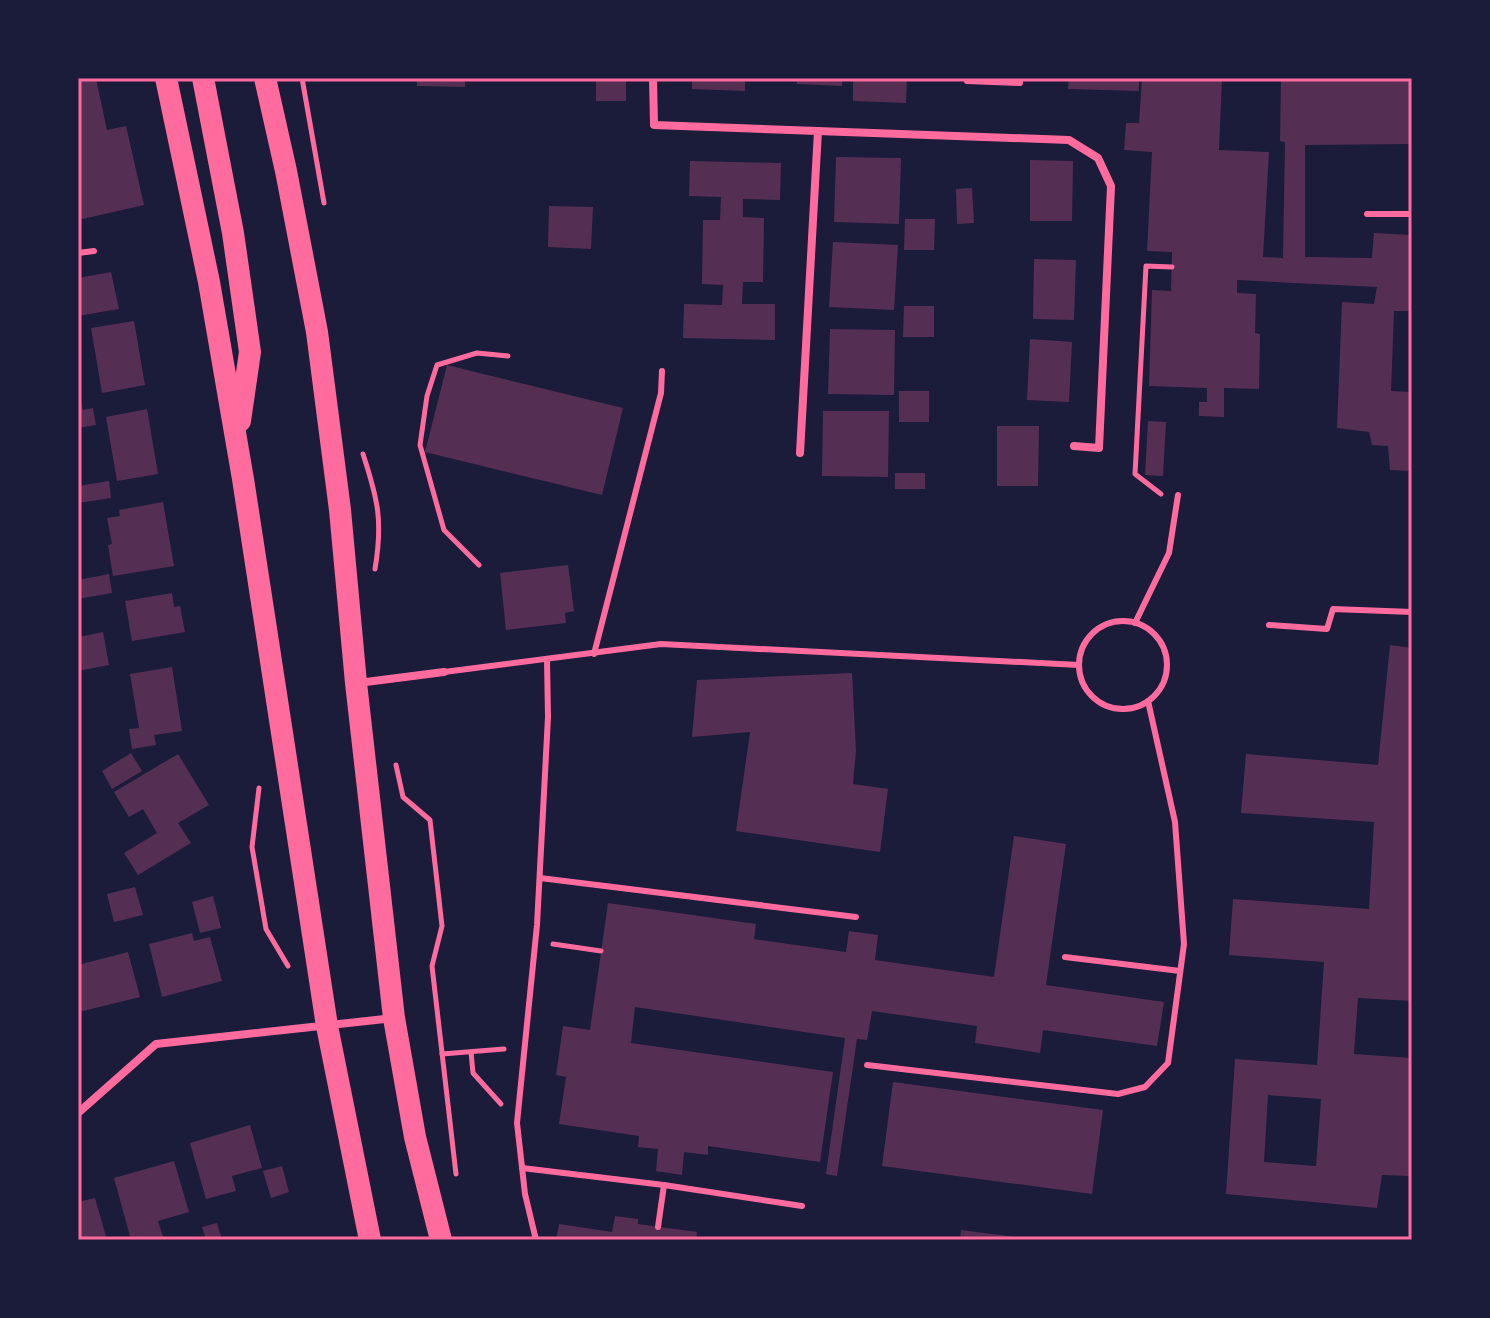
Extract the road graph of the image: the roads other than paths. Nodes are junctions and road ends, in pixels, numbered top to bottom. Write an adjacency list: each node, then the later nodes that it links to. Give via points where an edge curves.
1 (166, 78): 13 (highway)
2 (203, 78): 13 (highway, via 250,352)
3 (265, 78): 24 (highway, via 317,332)
4 (653, 78): 7 (street, via 654,125)
5 (967, 78): 6 (lane)
6 (1020, 83)
7 (818, 131): 14 (street, via 1069,140 1098,158 1111,186 1099,448); 15 (street)
8 (1367, 214): 9 (lane)
9 (1412, 214)
10 (94, 251): 11 (lane)
11 (78, 253)
12 (662, 371): 20 (lane, via 661,393)
13 (237, 442): 31 (highway)
14 (1074, 446)
15 (800, 453)
16 (1178, 495): 18 (lane, via 1169,553)
17 (1412, 612): 19 (lane, via 1333,609 1327,629)
18 (1135, 623): 22 (lane, via 1120,621 1092,634); 25 (lane, via 1148,629 1165,651 1167,665 1158,691)
19 (1269, 625)
20 (594, 654): 21 (lane); 22 (lane, via 661,644)
21 (547, 660): 23 (lane); 26 (lane)
22 (1079, 665): 25 (lane, via 1091,695 1105,705 1135,708)
23 (444, 672): 24 (street)
24 (356, 683): 30 (highway)
25 (1148, 701): 29 (lane, via 1175,822 1184,944)
26 (540, 878): 27 (lane); 34 (lane, via 517,1123)
27 (856, 917)
28 (1065, 957): 29 (lane)
29 (1180, 971): 32 (lane, via 1168,1063 1145,1087 1118,1094)
30 (394, 1018): 31 (street); 39 (highway, via 415,1137)
31 (327, 1026): 33 (street, via 156,1044); 38 (highway)
32 (867, 1065)
33 (78, 1113)
34 (522, 1168): 35 (lane); 40 (lane)
35 (664, 1185): 36 (lane); 37 (lane)
36 (802, 1206)
37 (658, 1227)
38 (370, 1240)
39 (441, 1240)
40 (536, 1240)

